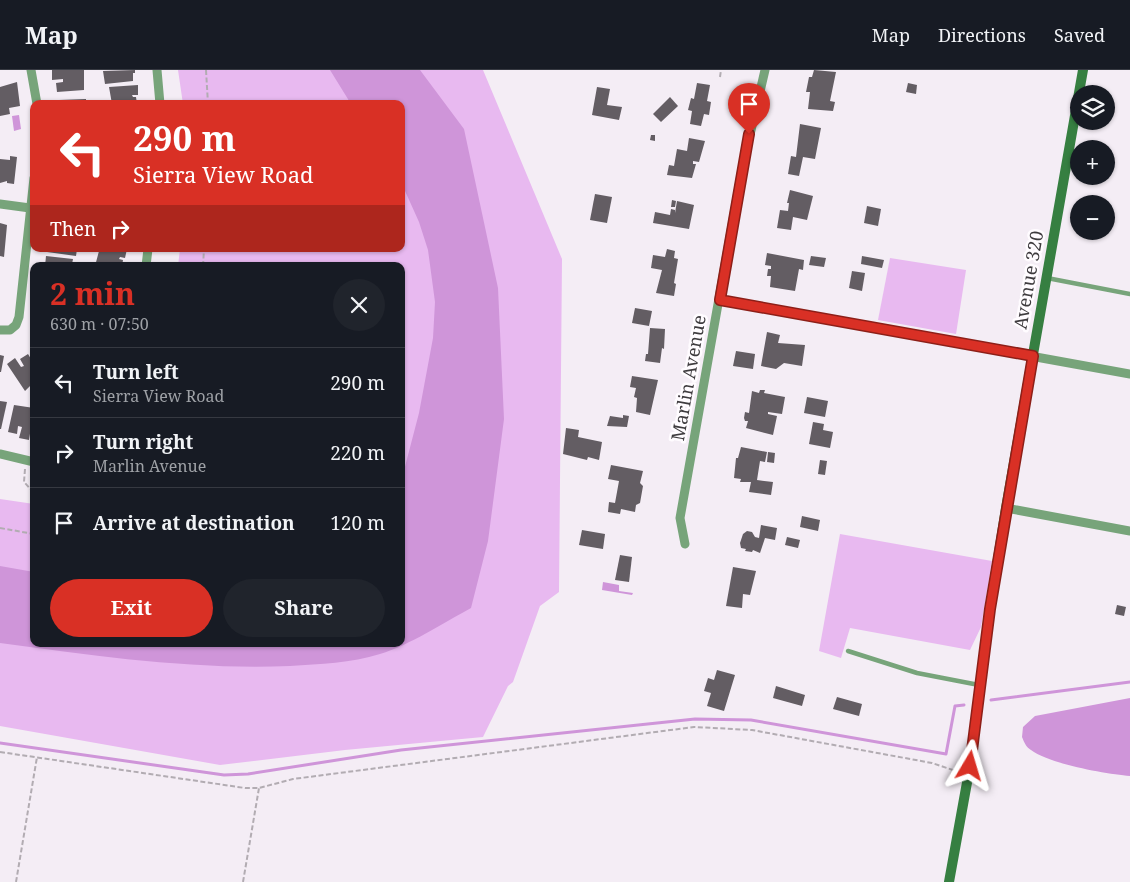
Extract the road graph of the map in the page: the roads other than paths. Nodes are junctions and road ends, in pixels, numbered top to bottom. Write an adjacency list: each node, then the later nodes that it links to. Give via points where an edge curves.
1 (31, 70): 5 (street)
2 (157, 70): 6 (street)
3 (765, 70): 11 (street, Marlin Avenue, via 744,162)
4 (1083, 70): 9 (street, Avenue 320)
5 (36, 100)
6 (160, 100)
7 (0, 204): 8 (street)
8 (30, 208): 12 (street, via 19,317 14,328)
9 (1046, 278): 10 (lane); 13 (street, Avenue 320)
10 (1130, 294)
11 (720, 300): 13 (street); 19 (street, Marlin Avenue, via 680,518)
12 (0, 330)
13 (1033, 356): 14 (street); 17 (street, Avenue 320)
14 (1130, 374)
15 (0, 454): 16 (street)
16 (30, 462)
17 (1006, 508): 18 (street); 21 (street, Avenue 320)
18 (1130, 531)
19 (685, 544)
20 (848, 651): 21 (lane, via 917,672)
21 (981, 685): 22 (street, Avenue 320)
22 (949, 882)

